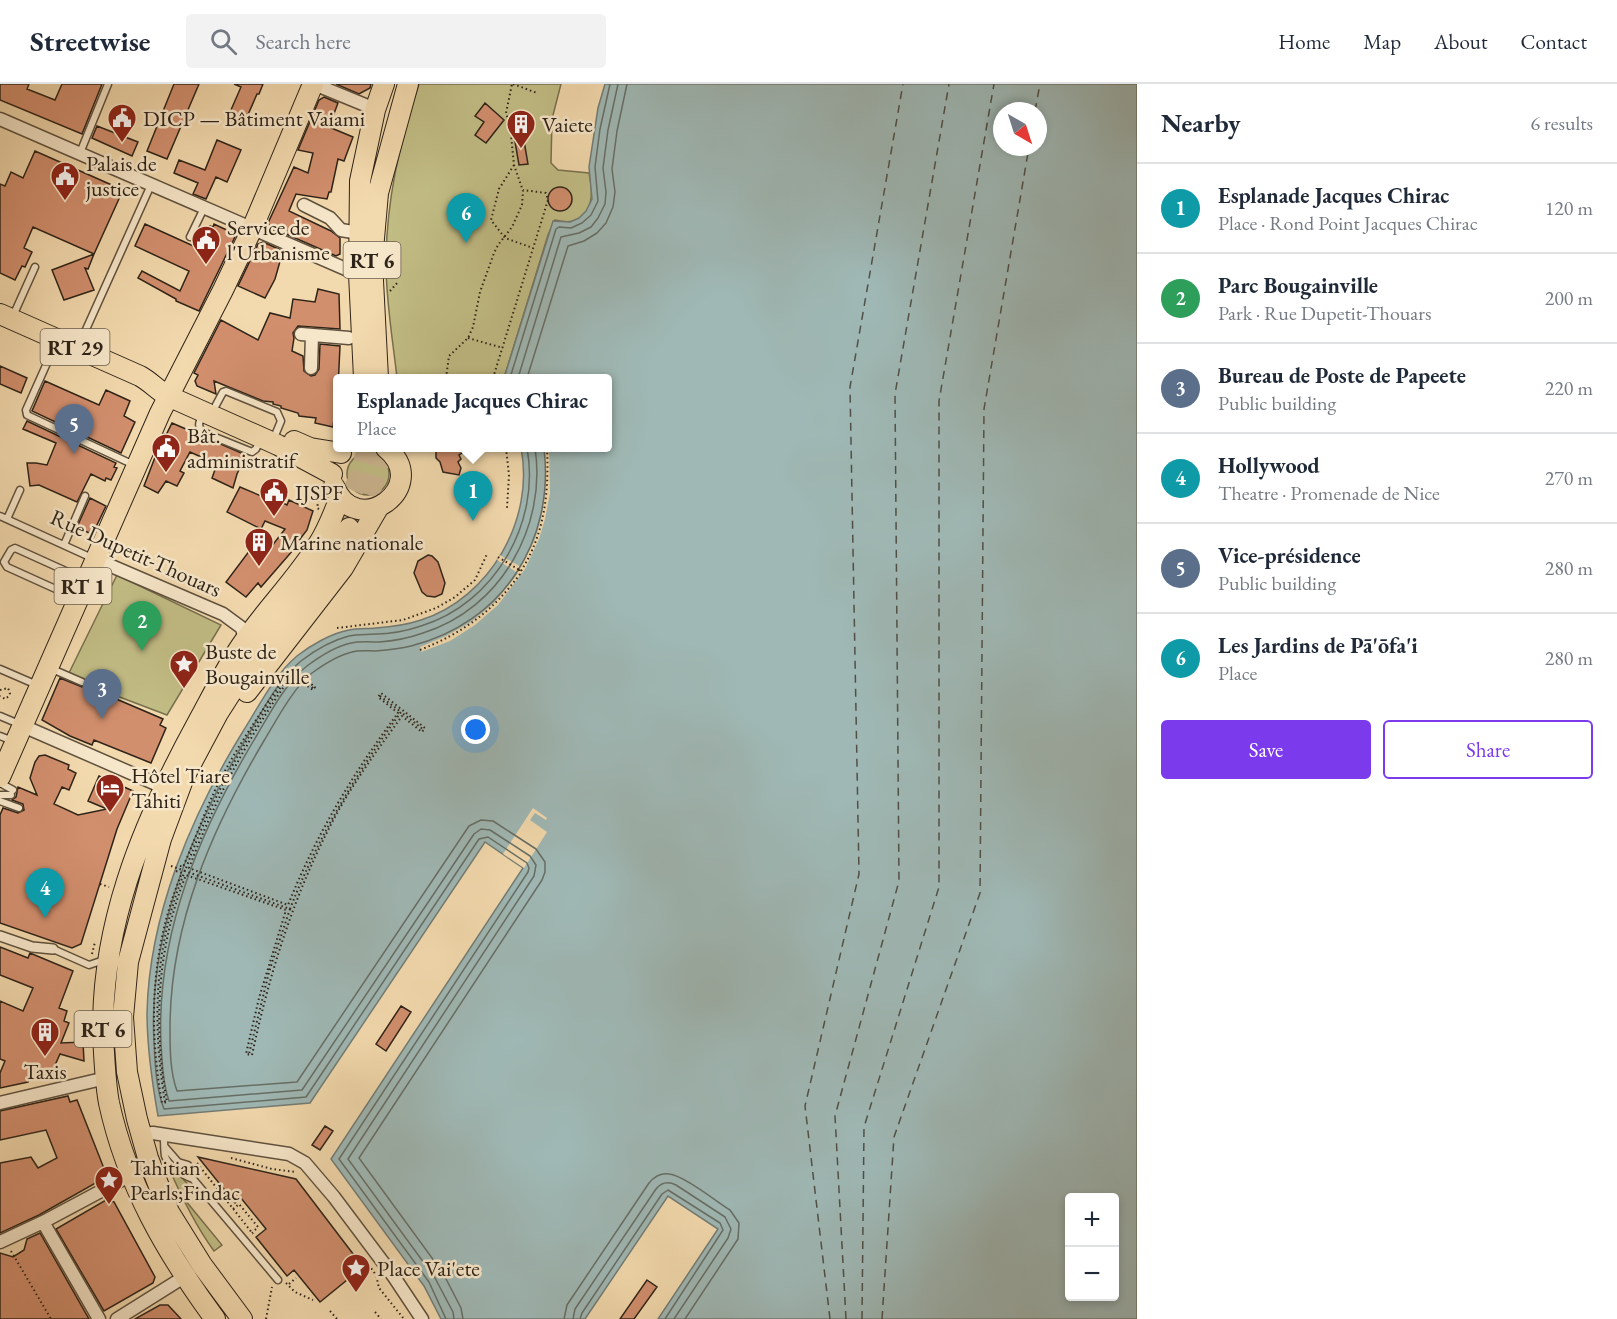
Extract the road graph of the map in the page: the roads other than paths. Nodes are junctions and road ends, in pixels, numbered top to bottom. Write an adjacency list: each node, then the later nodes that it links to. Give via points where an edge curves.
1 (108, 84): 8 (lane)
2 (314, 84): 5 (street); 13 (main road, RT 1)
3 (384, 84): 5 (main road, RT 6)
4 (408, 84): 7 (main road, RT 6)
5 (375, 109): 9 (main road, RT 6)
6 (0, 119): 8 (street)
7 (391, 143): 25 (main road, RT 6, via 378,193 372,261); 26 (main road, via 381,249)
8 (80, 154): 10 (street)
9 (360, 181): 14 (main road); 24 (main road, RT 6)
10 (151, 185): 12 (street); 21 (lane)
11 (304, 205): 14 (street, via 330,218 341,230)
12 (204, 208): 13 (street); 15 (lane)
13 (252, 229): 17 (street); 27 (main road, RT 1)
14 (353, 232): 17 (main road)
15 (190, 237)
16 (35, 267): 18 (lane)
17 (348, 270): 19 (main road)
18 (6, 316): 20 (main road, RT 29)
19 (350, 338): 22 (street, via 307,334); 23 (main road)
20 (57, 339): 21 (main road, RT 29); 33 (lane, via 27,415)
21 (78, 348): 27 (main road, RT 29, via 150,381 161,379)
22 (311, 368)
23 (353, 374)
24 (364, 374)
25 (378, 374)
26 (388, 374)
27 (170, 390): 28 (main road, RT 29); 33 (main road, RT 1)
28 (210, 408): 29 (main road, RT 29); 29 (lane, via 198,424 205,433 252,452)
29 (269, 436): 30 (main road, RT 29, via 310,448); 34 (main road, RT 29)
30 (333, 449)
31 (343, 452): 34 (main road)
32 (392, 452): 38 (main road, via 401,473 399,486 389,501)
33 (136, 466): 41 (main road, RT 1)
34 (332, 474): 37 (main road)
35 (20, 490): 39 (lane)
36 (85, 496): 40 (lane)
37 (340, 497): 38 (main road, via 357,508); 43 (main road, via 313,552)
38 (378, 508): 57 (main road, via 343,568 218,732)
39 (3, 517): 40 (lane, Rue Dupetit-Thouars)
40 (64, 545): 41 (lane, Rue Dupetit-Thouars)
41 (92, 567): 42 (lane); 43 (street, Rue Dupetit-Thouars, via 223,614 242,628); 44 (main road, RT 1)
42 (68, 572): 42 (lane, via 60,591 7,567 4,562 15,548)
43 (245, 640): 49 (main road)
44 (49, 667): 46 (lane); 47 (main road, RT 1)
45 (0, 669): 47 (lane)
46 (82, 682)
47 (40, 686): 50 (main road, RT 1)
48 (0, 716): 50 (lane)
49 (194, 729): 53 (main road, RT 6); 57 (main road, RT 6, via 344,525 314,582 264,645 218,713 184,777)
50 (13, 735): 52 (main road, RT 1); 53 (street)
51 (0, 783): 52 (lane)
52 (8, 787): 54 (lane)
53 (163, 787): 60 (main road, RT 6, via 122,892)
54 (0, 795)
55 (0, 801): 56 (lane)
56 (19, 808)
57 (161, 839): 63 (main road, RT 6, via 128,962 123,1017 127,1072)
58 (0, 936): 59 (street, via 32,947)
59 (53, 949): 60 (lane)
60 (99, 970): 61 (main road, RT 6)
61 (106, 1078): 62 (street); 66 (main road, RT 6, via 112,1113)
62 (0, 1103)
63 (140, 1134): 64 (street); 74 (main road, RT 6, via 169,1212)
64 (164, 1141): 65 (lane, via 178,1162); 70 (lane, via 168,1162 193,1179); 75 (street, via 289,1154 305,1163)
65 (188, 1165)
66 (131, 1174): 67 (street); 69 (main road, RT 6, via 154,1227)
67 (43, 1222): 68 (street); 71 (street)
68 (4, 1244)
69 (184, 1277): 72 (street); 73 (main road, RT 6)
70 (278, 1280)
71 (99, 1319)
72 (117, 1319)
73 (215, 1319)
74 (242, 1319)
75 (422, 1319)

